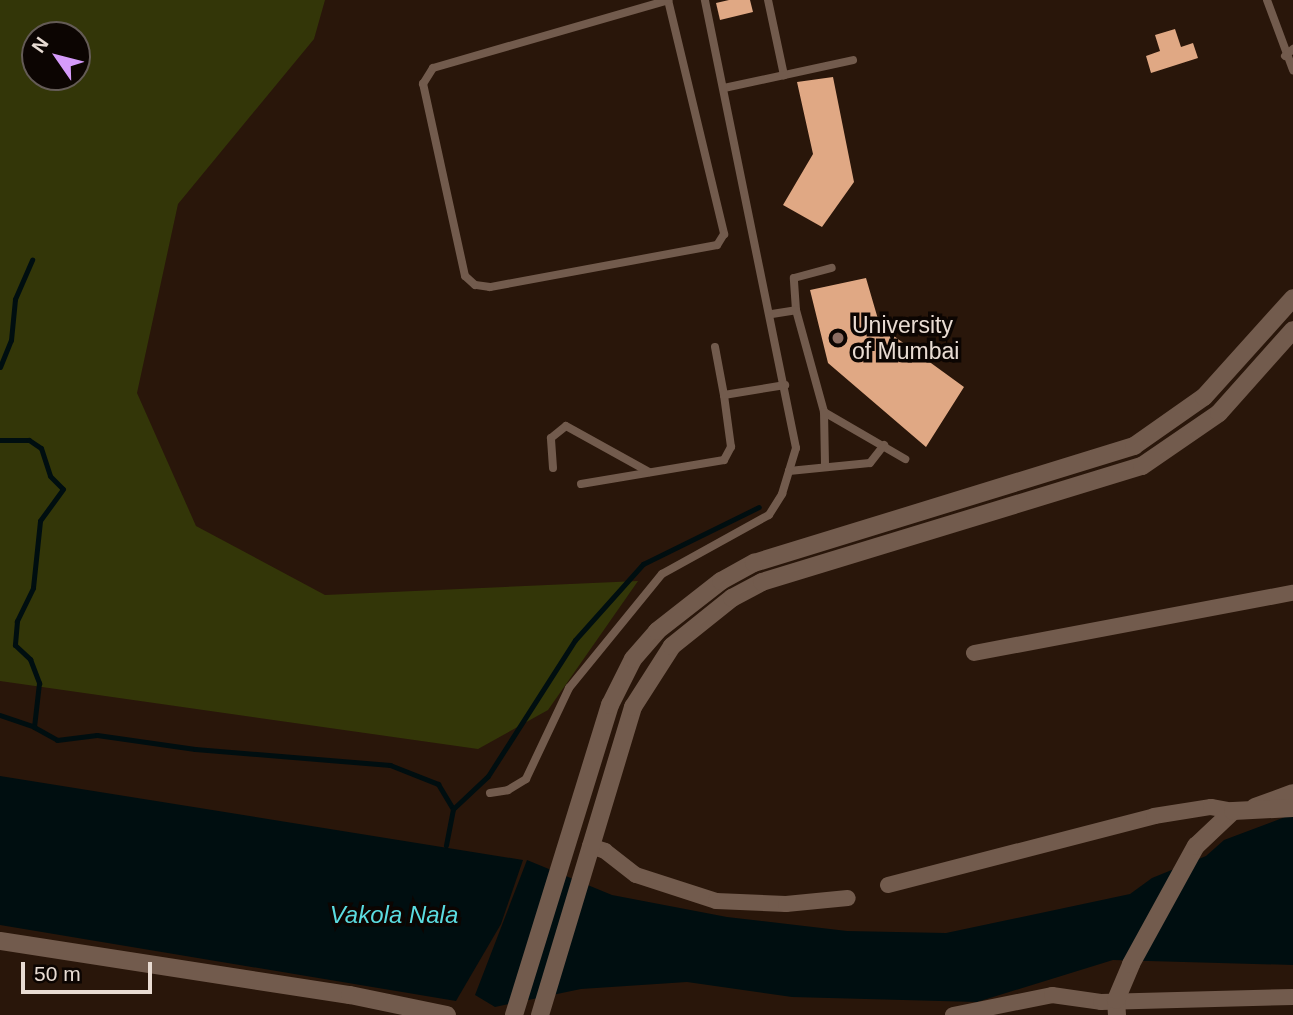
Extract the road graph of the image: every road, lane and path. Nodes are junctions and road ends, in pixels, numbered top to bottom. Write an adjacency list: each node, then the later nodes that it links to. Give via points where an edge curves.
1 (668, 0): 1 (lane, via 433,68 423,84 466,276 475,285 490,288 717,245 724,234)
2 (705, 0): 10 (lane)
3 (768, 0): 9 (lane)
4 (1267, 0): 6 (lane)
5 (1293, 49): 6 (lane)
6 (1285, 56): 8 (lane)
7 (853, 60): 9 (lane)
8 (1293, 70)
9 (784, 75): 10 (lane)
10 (724, 88): 14 (lane)
11 (832, 268): 13 (lane, via 794,278)
12 (1293, 298): 27 (street, via 1204,397 1134,446)
13 (796, 310): 14 (lane); 19 (lane)
14 (772, 314): 17 (lane)
15 (1293, 330): 28 (street, via 1219,413 1142,466)
16 (715, 346): 18 (lane)
17 (785, 385): 18 (lane); 24 (lane, via 796,448)
18 (724, 395): 25 (lane, via 731,447 724,460)
19 (824, 412): 20 (lane); 22 (lane)
20 (884, 445): 21 (lane); 22 (lane, via 870,463)
21 (905, 458)
22 (825, 465): 24 (lane)
23 (553, 468): 25 (lane, via 551,438 566,426)
24 (789, 471): 31 (lane, via 769,515 662,574 569,688 526,779 508,790)
25 (649, 472): 26 (lane)
26 (581, 484)
27 (826, 538): 28 (street); 42 (street, via 754,563 721,581 657,631 633,659 610,705)
28 (833, 558): 36 (street, via 762,582 732,598 672,646 633,707)
29 (1293, 593): 30 (street)
30 (974, 653)
31 (490, 793)
32 (1293, 793): 33 (street)
33 (1252, 808): 34 (street); 35 (street)
34 (1293, 808)
35 (1233, 811): 37 (street, via 1211,807 1154,816); 41 (street, via 1196,846 1131,964)
36 (590, 848): 38 (street, via 605,851 636,876 716,901 786,904); 44 (street)
37 (888, 885)
38 (848, 898)
39 (0, 941): 43 (street, via 350,995)
40 (1293, 998): 41 (street)
41 (1117, 1008): 45 (street, via 1052,995)
42 (515, 1012)
43 (447, 1015)
44 (540, 1015)
45 (953, 1015)

